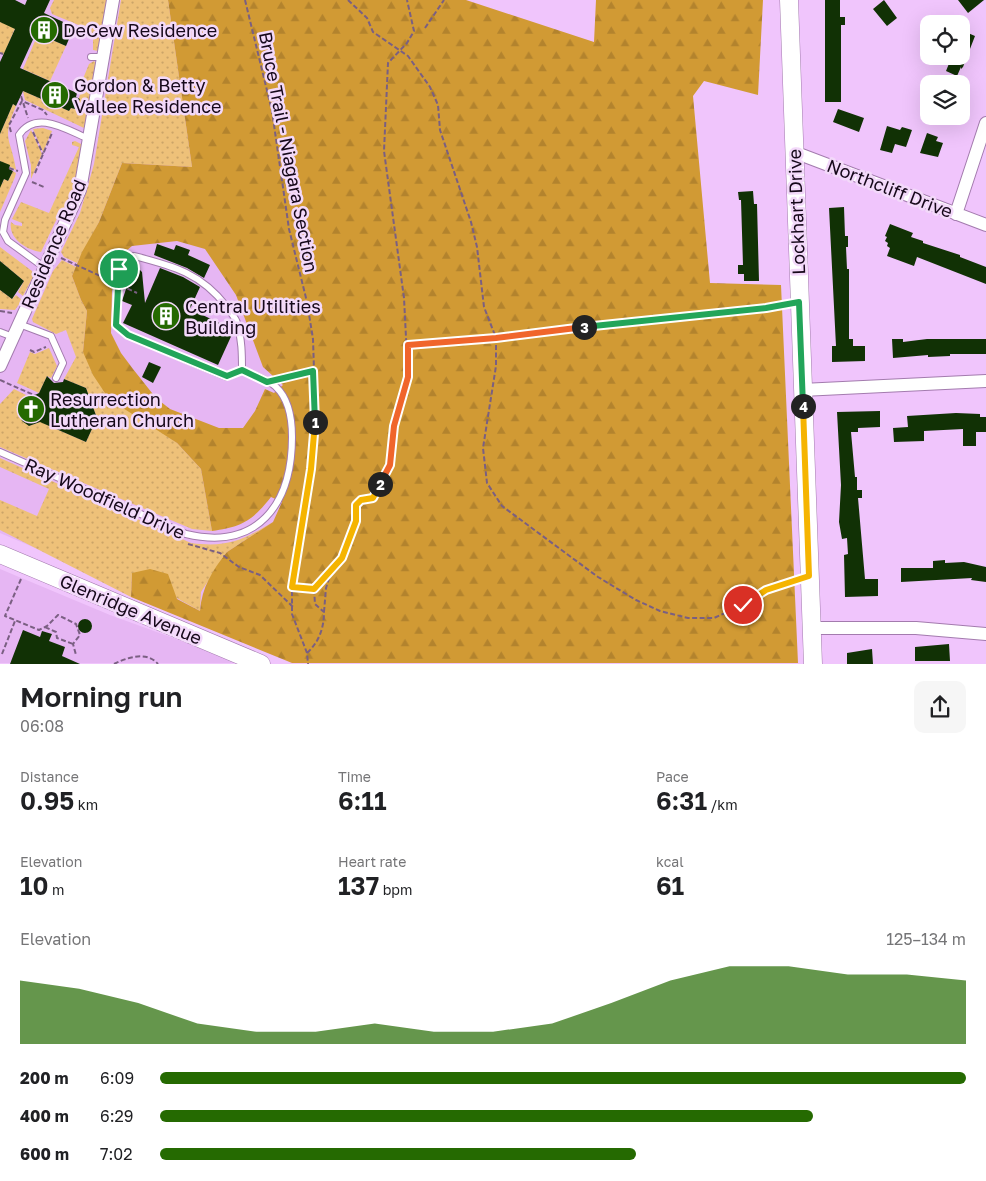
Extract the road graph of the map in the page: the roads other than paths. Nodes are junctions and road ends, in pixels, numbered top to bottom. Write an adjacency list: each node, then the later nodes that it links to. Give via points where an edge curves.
1 (113, 0): 4 (street, Residence Road, via 97,57)
2 (788, 0): 5 (street, Lockhart Drive)
3 (986, 123): 6 (street)
4 (90, 140): 8 (street, Residence Road, via 80,190); 8 (lane, via 42,121 30,123 19,135 26,173 3,232 8,241)
5 (794, 152): 6 (street, Northcliff Drive); 16 (street, Lockhart Drive)
6 (956, 214): 7 (street, Northcliff Drive)
7 (986, 225)
8 (45, 268): 9 (street, Residence Road)
9 (18, 320): 11 (street, Residence Road); 14 (lane, via 51,336 63,363)
10 (0, 332): 11 (lane)
11 (13, 337): 12 (street, Residence Road)
12 (0, 366)
13 (242, 370): 13 (lane, via 227,376 128,335 116,325 119,269 124,260 134,256 167,264 199,278 237,322); 17 (lane, Ray Woodfield Drive, via 275,386 285,398 292,423 289,477 284,491 263,519 242,534 206,539 186,534)
14 (56, 378)
15 (986, 381): 16 (street)
16 (802, 390): 19 (street, Lockhart Drive)
17 (0, 452)
18 (0, 554): 21 (street, Glenridge Avenue)
19 (811, 628): 20 (street, via 916,628); 22 (street, Lockhart Drive)
20 (986, 634)
21 (261, 664)
22 (813, 664)

